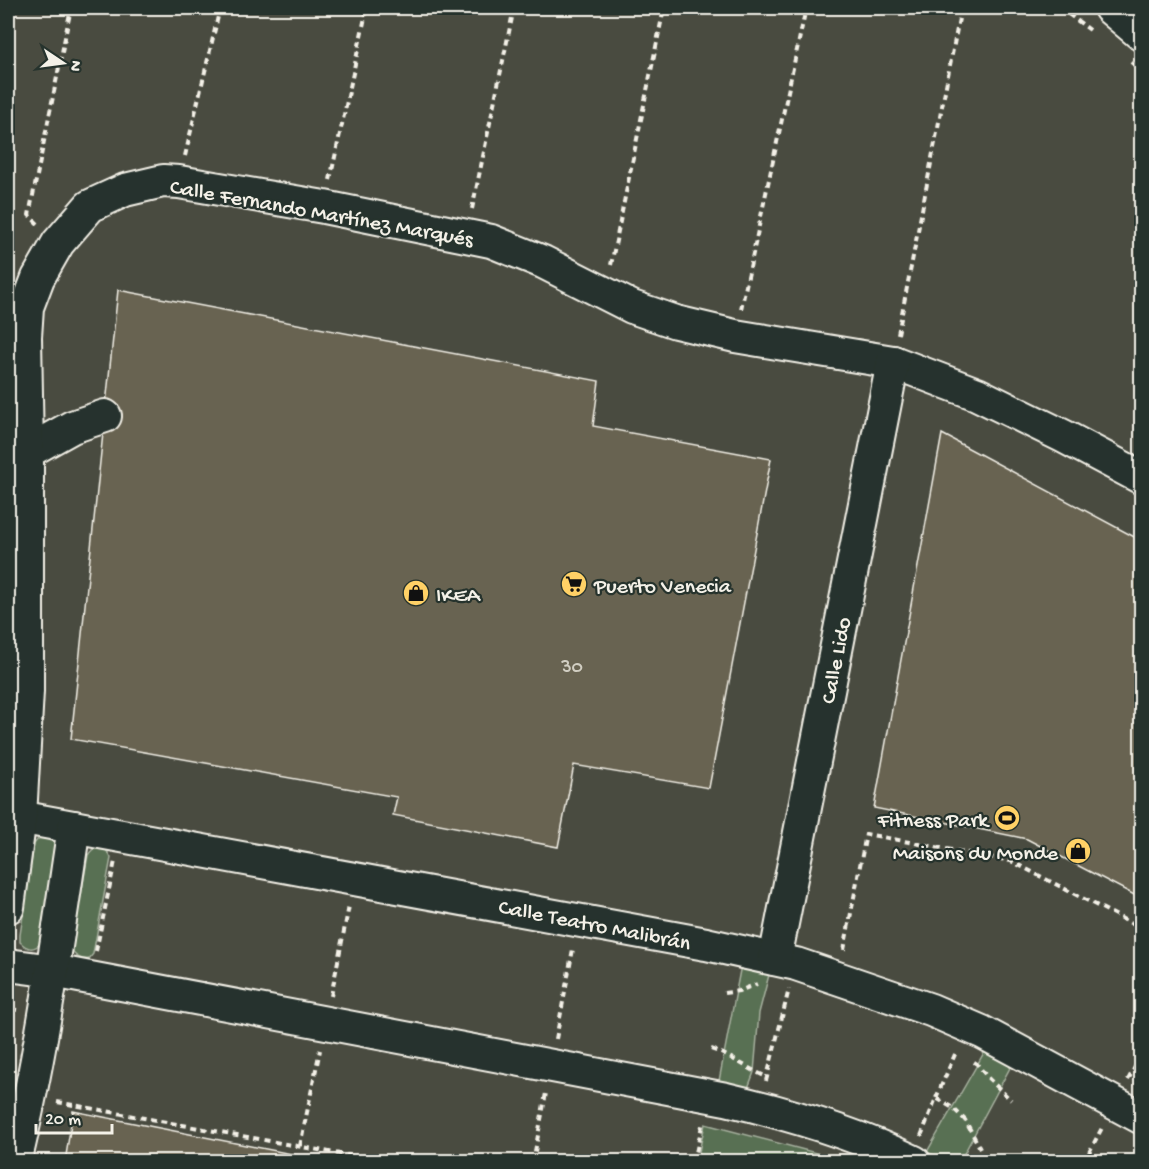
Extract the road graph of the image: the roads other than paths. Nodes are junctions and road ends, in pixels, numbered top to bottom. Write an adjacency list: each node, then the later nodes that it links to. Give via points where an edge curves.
1 (1110, 8): 2 (street)
2 (1142, 35)
3 (893, 362): 5 (street, Calle Fernando Martínez Marqués, via 735,336 676,322 632,307 543,262 491,241 324,207 163,181 125,190 90,206 58,243 38,278 27,307 25,337); 6 (street, Calle Fernando Martínez Marqués, via 977,394); 12 (street, Calle Lido)
4 (105, 416): 5 (street, via 72,427)
5 (27, 452): 7 (street, Calle Fernando Martínez Marqués, via 27,691)
6 (1142, 478)
7 (14, 816): 8 (street, Calle Teatro Malibrán); 9 (street, Calle Fernando Martínez Marqués)
8 (74, 827): 11 (street); 12 (street, Calle Teatro Malibrán, via 706,944)
9 (8, 907)
10 (8, 965): 11 (street)
11 (53, 971): 14 (street); 15 (street, via 760,1107 845,1133)
12 (779, 977): 13 (street, Calle Teatro Malibrán, via 931,1010 970,1026)
13 (1142, 1118)
14 (15, 1161)
15 (913, 1161)

